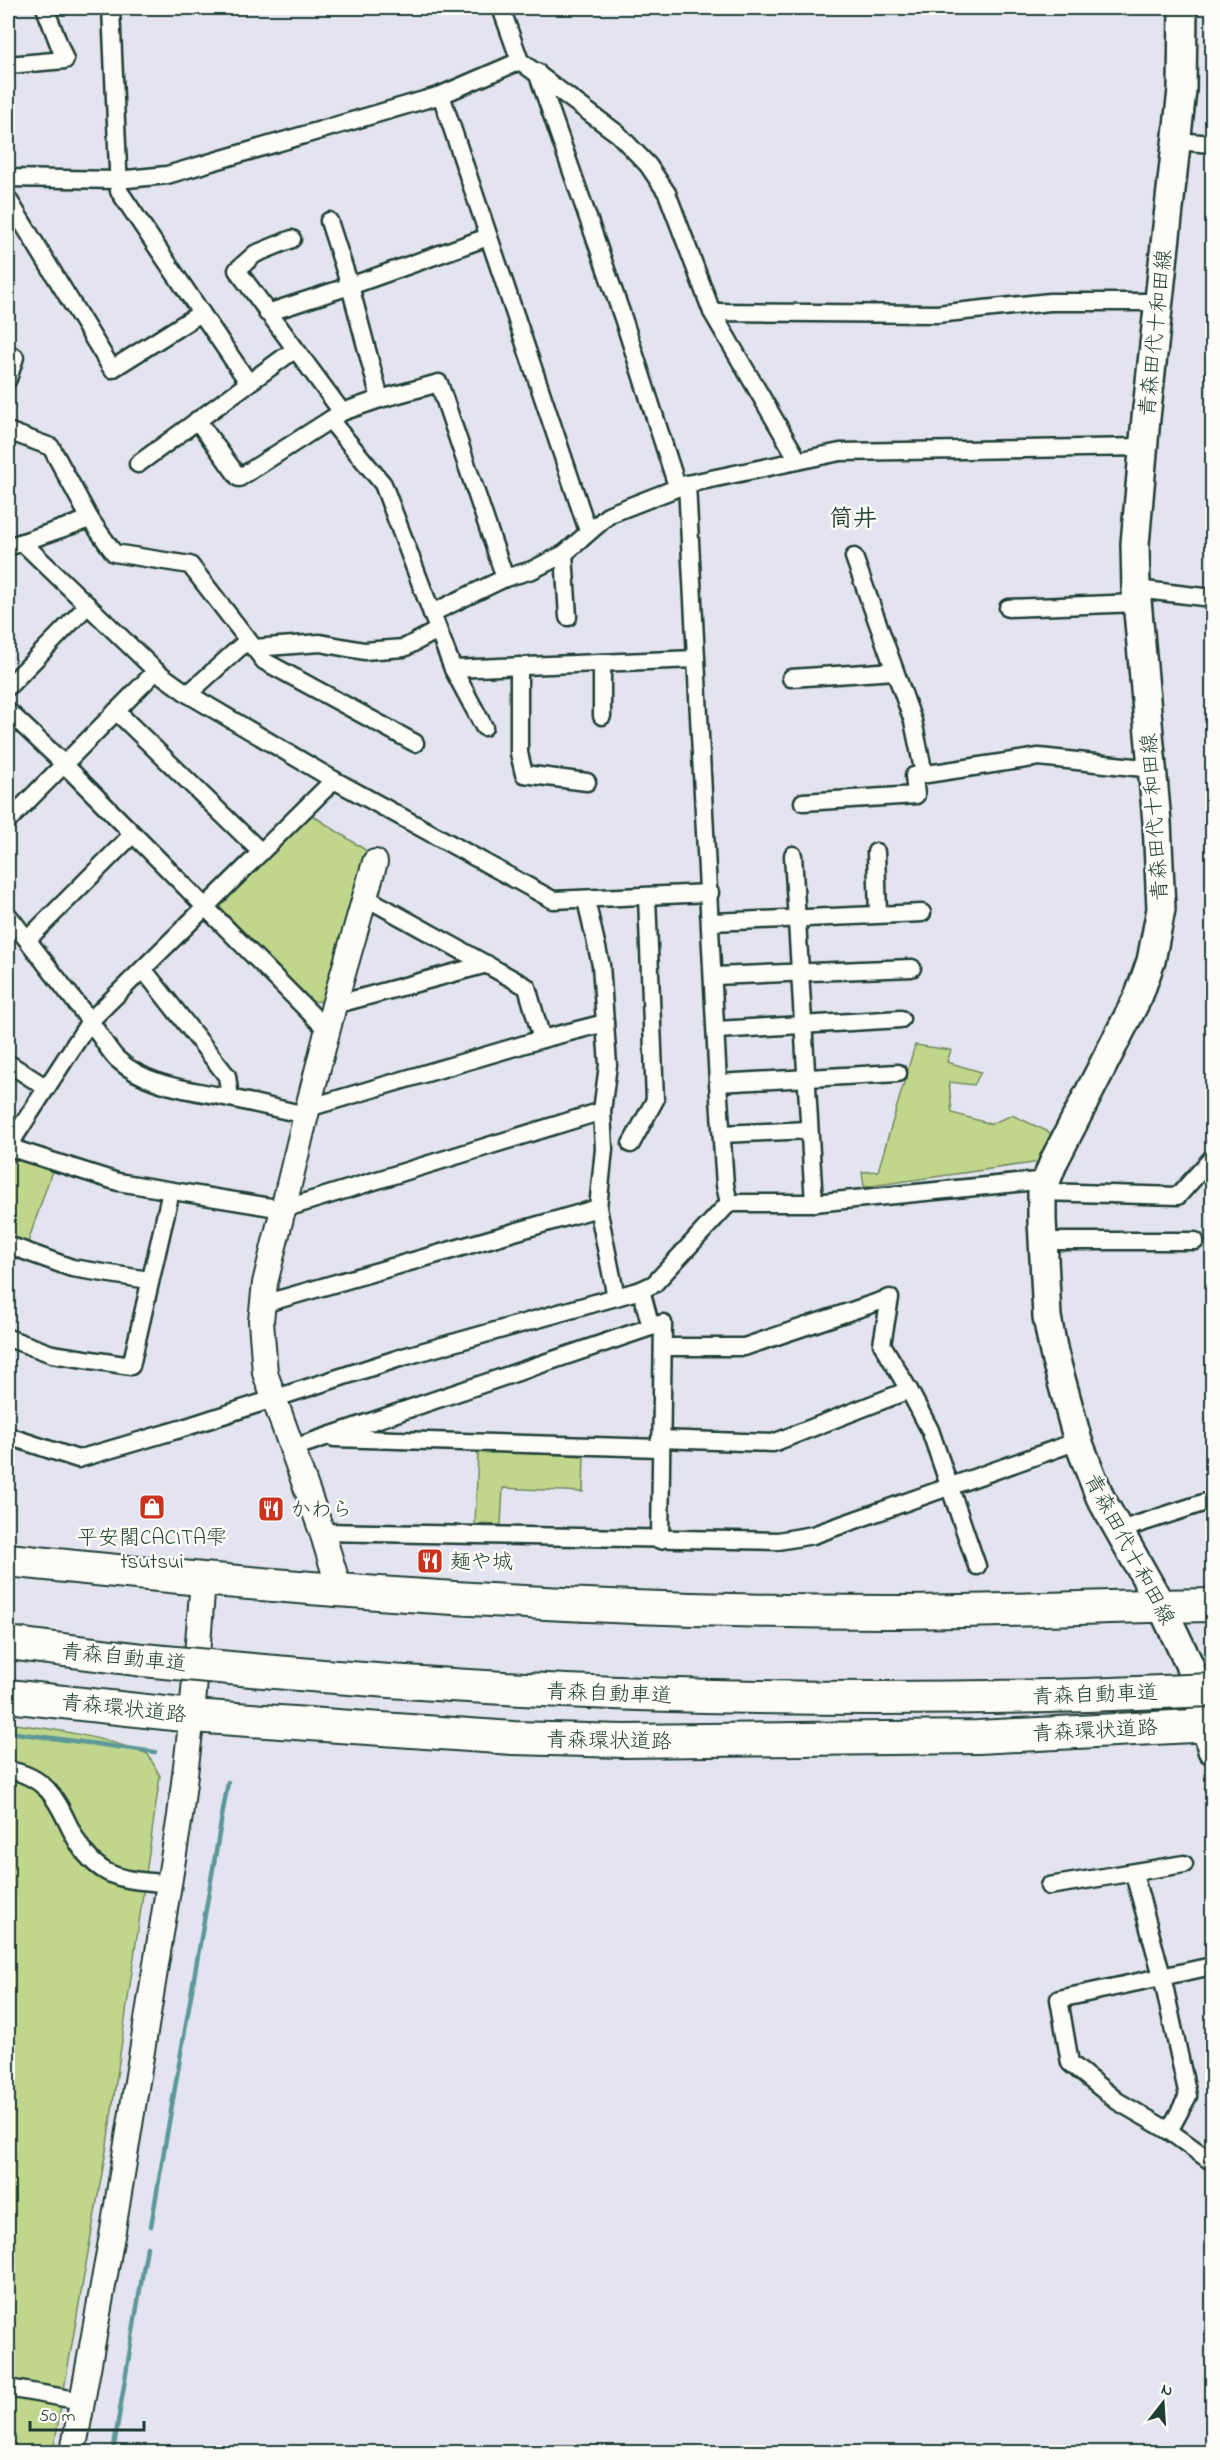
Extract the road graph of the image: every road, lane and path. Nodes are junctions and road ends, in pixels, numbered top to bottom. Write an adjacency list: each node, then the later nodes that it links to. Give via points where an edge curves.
1 (45, 8): 6 (street, via 65,60)
2 (111, 8): 12 (street)
3 (501, 8): 5 (street)
4 (1183, 8): 9 (main road, 青森田代十和田線, via 1183,79)
5 (520, 61): 7 (street); 8 (street)
6 (8, 65)
7 (537, 72): 19 (street, via 618,134 648,165 667,193); 33 (street)
8 (441, 95): 12 (street, via 167,176); 15 (street)
9 (1177, 141): 10 (street); 18 (main road, 青森田代十和田線)
10 (1212, 144)
11 (8, 178): 12 (street)
12 (117, 180): 20 (street, via 118,192)
13 (8, 199): 20 (street, via 112,369)
14 (329, 221): 17 (street)
15 (488, 237): 17 (street); 35 (street)
16 (292, 239): 21 (street, via 255,254 237,270)
17 (350, 286): 21 (street); 26 (street)
18 (1160, 302): 19 (street, via 1050,302 937,314); 30 (main road, 青森田代十和田線)
19 (712, 312): 31 (street)
20 (201, 313): 25 (street)
21 (267, 313): 22 (street)
22 (294, 350): 25 (street); 27 (street)
23 (8, 354): 24 (street, via 15,357)
24 (8, 379)
25 (248, 382): 28 (street)
26 (380, 399): 27 (street); 39 (street, via 439,383)
27 (336, 416): 28 (street, via 239,478); 44 (street, via 383,484)
28 (197, 420): 32 (street)
29 (8, 431): 34 (street, via 51,447)
30 (1143, 447): 31 (street, via 840,452); 40 (main road, 青森田代十和田線, via 1135,544)
31 (798, 460): 33 (street)
32 (138, 464)
33 (682, 485): 35 (street, via 610,514); 48 (street)
34 (90, 519): 36 (street); 47 (street, via 114,553 190,565)
35 (588, 531): 37 (street)
36 (15, 545): 42 (street)
37 (564, 554): 39 (street); 45 (street)
38 (854, 556): 53 (street)
39 (505, 578): 44 (street)
40 (1137, 596): 41 (street); 43 (street); 63 (main road, 青森田代十和田線)
41 (1212, 598)
42 (88, 605): 52 (street); 55 (street)
43 (1008, 608)
44 (432, 613): 46 (street)
45 (568, 617)
46 (438, 630): 47 (street, via 404,648 364,651 320,643); 51 (street)
47 (251, 644): 56 (street); 61 (street, via 264,661)
48 (695, 659): 49 (street); 74 (street)
49 (602, 663): 50 (street); 59 (street)
50 (519, 666): 51 (street); 66 (street, via 519,753 524,774)
51 (453, 669): 60 (street)
52 (156, 671): 56 (street); 58 (street)
53 (895, 671): 54 (street); 64 (street, via 913,721)
54 (791, 678)
55 (8, 687)
56 (188, 694): 65 (street)
57 (8, 711): 62 (street)
58 (116, 711): 62 (street); 70 (street)
59 (602, 716)
60 (484, 727)
61 (415, 743)
62 (64, 764): 68 (street); 69 (street)
63 (1153, 769): 64 (street, via 1039,757); 111 (main road, 青森田代十和田線, via 1161,909 1151,961 1123,1029 1054,1161)
64 (924, 774): 67 (street, via 914,776 916,795)
65 (334, 780): 70 (street); 77 (street, via 553,900)
66 (587, 782)
67 (803, 802)
68 (8, 821)
69 (133, 834): 78 (street); 84 (street)
70 (261, 852): 78 (street)
71 (876, 852): 80 (street)
72 (793, 855): 82 (street)
73 (375, 862): 75 (street)
74 (710, 893): 76 (street); 83 (street)
75 (365, 897): 85 (street); 90 (street)
76 (646, 897): 77 (street); 108 (street, via 655,1100)
77 (586, 900): 93 (street, via 601,965)
78 (206, 907): 87 (street); 96 (street)
79 (922, 913): 80 (street)
80 (878, 914): 82 (street)
81 (8, 915): 84 (street)
82 (797, 917): 83 (street); 88 (street)
83 (712, 922): 89 (street)
84 (28, 939): 92 (street)
85 (487, 964): 90 (street); 97 (street, via 527,987)
86 (912, 968): 88 (street)
87 (143, 969): 92 (street); 103 (street, via 227,1076)
88 (802, 972): 89 (street); 94 (street)
89 (714, 976): 95 (street)
90 (334, 1005): 96 (street)
91 (901, 1019): 94 (street)
92 (90, 1022): 102 (street); 103 (street, via 117,1059 135,1072 158,1083)
93 (605, 1023): 97 (street); 105 (street, via 608,1065)
94 (805, 1024): 95 (street); 100 (street)
95 (717, 1030): 101 (street)
96 (328, 1031): 104 (street)
97 (542, 1039): 104 (street)
98 (8, 1063): 102 (street)
99 (898, 1073): 100 (street)
100 (807, 1076): 101 (street); 106 (street)
101 (718, 1083): 107 (street)
102 (45, 1087): 109 (street)
103 (230, 1098): 104 (street)
104 (307, 1111): 116 (street)
105 (602, 1111): 115 (street, via 604,1149); 116 (street)
106 (809, 1130): 107 (street); 114 (street)
107 (722, 1134): 113 (street, via 724,1185)
108 (631, 1144)
109 (8, 1147): 112 (street, via 118,1182)
110 (1212, 1158): 111 (street, via 1178,1196)
111 (1045, 1186): 114 (street); 117 (main road, 青森田代十和田線)
112 (171, 1191): 116 (street); 120 (street)
113 (729, 1203): 114 (street); 121 (street, via 654,1284)
114 (814, 1203)
115 (598, 1208): 122 (street); 123 (street)
116 (283, 1209): 123 (street)
117 (1043, 1241): 118 (street); 131 (main road, 青森田代十和田線, via 1047,1317)
118 (1195, 1241)
119 (8, 1245): 120 (street, via 72,1268)
120 (149, 1280): 125 (street, via 130,1366 52,1354)
121 (641, 1290): 122 (street); 124 (street)
122 (616, 1297): 128 (street, via 404,1357)
123 (263, 1304): 128 (street, via 261,1344)
124 (651, 1327): 126 (street, via 663,1323); 130 (street)
125 (8, 1338)
126 (663, 1347): 127 (street, via 744,1347 890,1298 882,1344); 132 (street)
127 (909, 1390): 132 (street, via 773,1443); 134 (street, via 930,1430)
128 (275, 1399): 129 (street, via 78,1459); 133 (street)
129 (8, 1436)
130 (324, 1438): 132 (street); 133 (street)
131 (1078, 1441): 134 (street); 136 (main road, 青森田代十和田線)
132 (660, 1443): 138 (street)
133 (293, 1448): 137 (street)
134 (948, 1486): 138 (street, via 813,1535 778,1541); 140 (street)
135 (1212, 1500): 136 (street)
136 (1117, 1531): 143 (main road, 青森田代十和田線)
137 (322, 1532): 138 (street); 142 (street)
138 (660, 1540)
139 (8, 1560): 141 (highway)
140 (977, 1566)
141 (203, 1581): 142 (highway); 148 (street)
142 (340, 1591): 143 (highway, via 593,1604 886,1612)
143 (1161, 1605): 144 (highway); 149 (main road, 青森田代十和田線, via 1189,1664)
144 (1212, 1605)
145 (8, 1643): 146 (highway, 青森自動車道, bridge, via 252,1670 493,1688 719,1697 925,1699)
146 (1212, 1690)
147 (8, 1696): 148 (highway, 青森環状道路)
148 (192, 1716): 149 (highway, 青森環状道路, via 513,1738 624,1741); 153 (street)
149 (1211, 1734)
150 (8, 1770): 153 (street, via 46,1787 64,1810 81,1852 103,1870 123,1878)
151 (1185, 1864): 152 (street)
152 (1134, 1875): 154 (street); 156 (street)
153 (170, 1884): 160 (street)
154 (1048, 1886)
155 (1212, 1966): 156 (street)
156 (1162, 1976): 157 (street, via 1188,2090); 157 (street, via 1059,1999 1070,2063 1118,2101)
157 (1169, 2131): 158 (street)
158 (1212, 2162)
159 (8, 2388): 160 (street)
160 (82, 2401): 161 (street)
161 (73, 2452)

